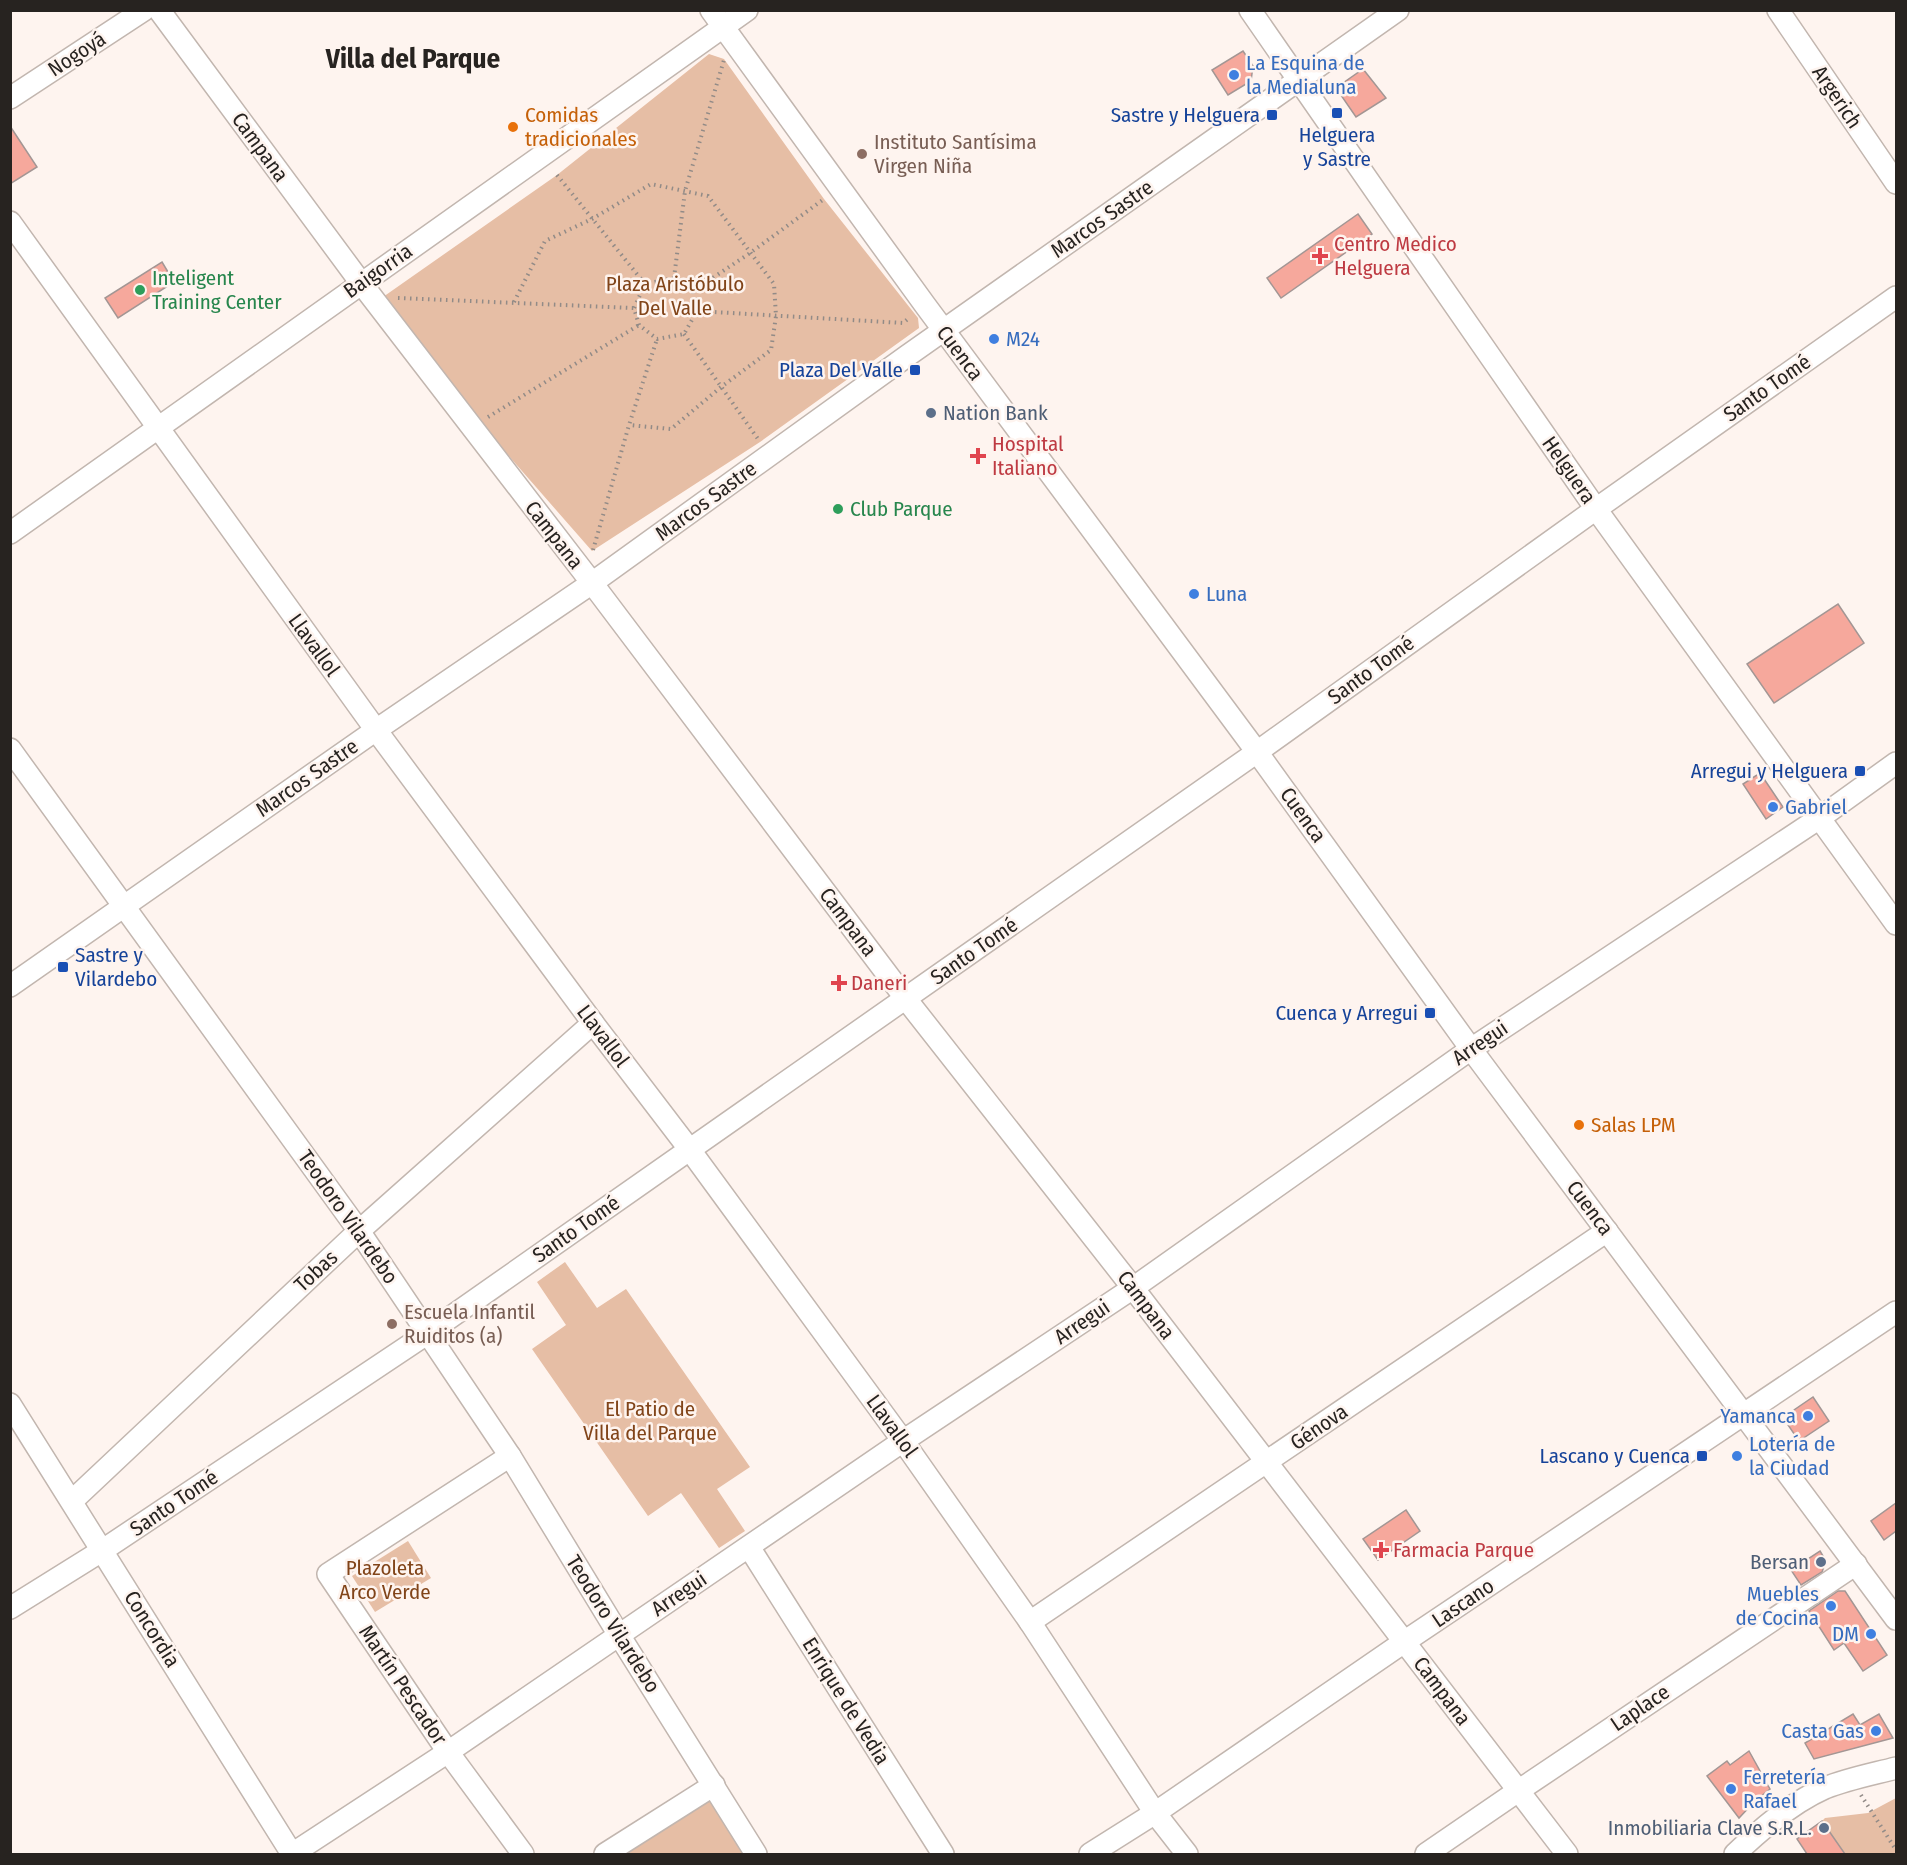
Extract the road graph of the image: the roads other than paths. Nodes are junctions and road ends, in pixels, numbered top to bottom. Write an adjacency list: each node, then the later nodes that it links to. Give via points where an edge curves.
1 (144, 10): 9 (street, Nogoyá)
2 (159, 10): 12 (street, Campana)
3 (747, 10): 7 (street, Baigorria)
4 (1250, 10): 8 (street, Helguera)
5 (1398, 10): 8 (street, Marcos Sastre)
6 (1778, 10): 10 (street, Argerich)
7 (714, 25): 12 (street, Baigorria); 14 (street, Cuenca)
8 (1298, 79): 14 (street, Marcos Sastre); 16 (street, Helguera)
9 (10, 98)
10 (1896, 183)
11 (10, 222): 15 (street, Llavallol)
12 (361, 283): 15 (street, Baigorria); 18 (street, Campana)
13 (1896, 297): 16 (street, Santo Tomé)
14 (944, 330): 18 (street, Marcos Sastre); 21 (street, Cuenca)
15 (159, 429): 17 (street, Baigorria); 19 (street, Llavallol)
16 (1596, 509): 21 (street, Santo Tomé); 23 (street, Helguera)
17 (10, 533)
18 (592, 584): 19 (street, Marcos Sastre); 27 (street, Campana)
19 (376, 730): 24 (street, Marcos Sastre); 28 (street, Llavallol)
20 (10, 749): 24 (street, Teodoro Vilardebo)
21 (1257, 752): 27 (street, Santo Tomé); 29 (street, Cuenca)
22 (1896, 763): 23 (street, Arregui)
23 (1821, 817): 25 (street, Helguera); 29 (street, Arregui)
24 (126, 906): 26 (street, Marcos Sastre); 31 (street, Teodoro Vilardebo)
25 (1896, 924)
26 (10, 986)
27 (906, 999): 30 (street, Santo Tomé); 33 (street, Campana)
28 (593, 1023): 30 (street, Llavallol); 31 (street, Tobas)
29 (1471, 1048): 32 (street, Cuenca); 33 (street, Arregui)
30 (690, 1150): 35 (street, Santo Tomé); 38 (street, Llavallol)
31 (359, 1231): 35 (street, Teodoro Vilardebo); 41 (street, Tobas)
32 (1607, 1231): 37 (street, Cuenca); 40 (street, Génova)
33 (1133, 1288): 38 (street, Arregui); 40 (street, Campana)
34 (1896, 1312): 37 (street, Lascano)
35 (428, 1333): 39 (street, Teodoro Vilardebo); 43 (street, Santo Tomé)
36 (10, 1404): 41 (street, Concordia)
37 (1743, 1414): 44 (street, Cuenca); 49 (street, Lascano)
38 (903, 1441): 42 (street, Arregui); 47 (street, Llavallol)
39 (510, 1456): 48 (street, Teodoro Vilardebo); 50 (street, Martín Pescador, via 328,1574)
40 (1266, 1463): 47 (street, Génova); 49 (street, Campana)
41 (72, 1501): 43 (street, Concordia)
42 (749, 1547): 48 (street, Arregui); 59 (street, Enrique de Vedia)
43 (103, 1550): 45 (street, Santo Tomé); 55 (street, Concordia)
44 (1856, 1563): 46 (street, Cuenca); 53 (street, Laplace)
45 (10, 1608)
46 (1896, 1619)
47 (1030, 1622): 54 (street, Llavallol)
48 (619, 1635): 50 (street, Arregui); 52 (street, Teodoro Vilardebo)
49 (1404, 1642): 53 (street, Campana); 54 (street, Lascano)
50 (448, 1752): 55 (street, Arregui); 56 (street, Martín Pescador)
51 (1896, 1768): 64 (street, via 1806,1797)
52 (714, 1785): 57 (street); 58 (street, Teodoro Vilardebo)
53 (1518, 1791): 62 (street, Laplace); 63 (street, Campana)
54 (1155, 1813): 60 (street, Lascano); 61 (street, Llavallol)
55 (292, 1854)
56 (523, 1854)
57 (605, 1854)
58 (756, 1854)
59 (943, 1854)
60 (1090, 1854)
61 (1187, 1854)
62 (1426, 1854)
63 (1567, 1854)
64 (1735, 1854)

